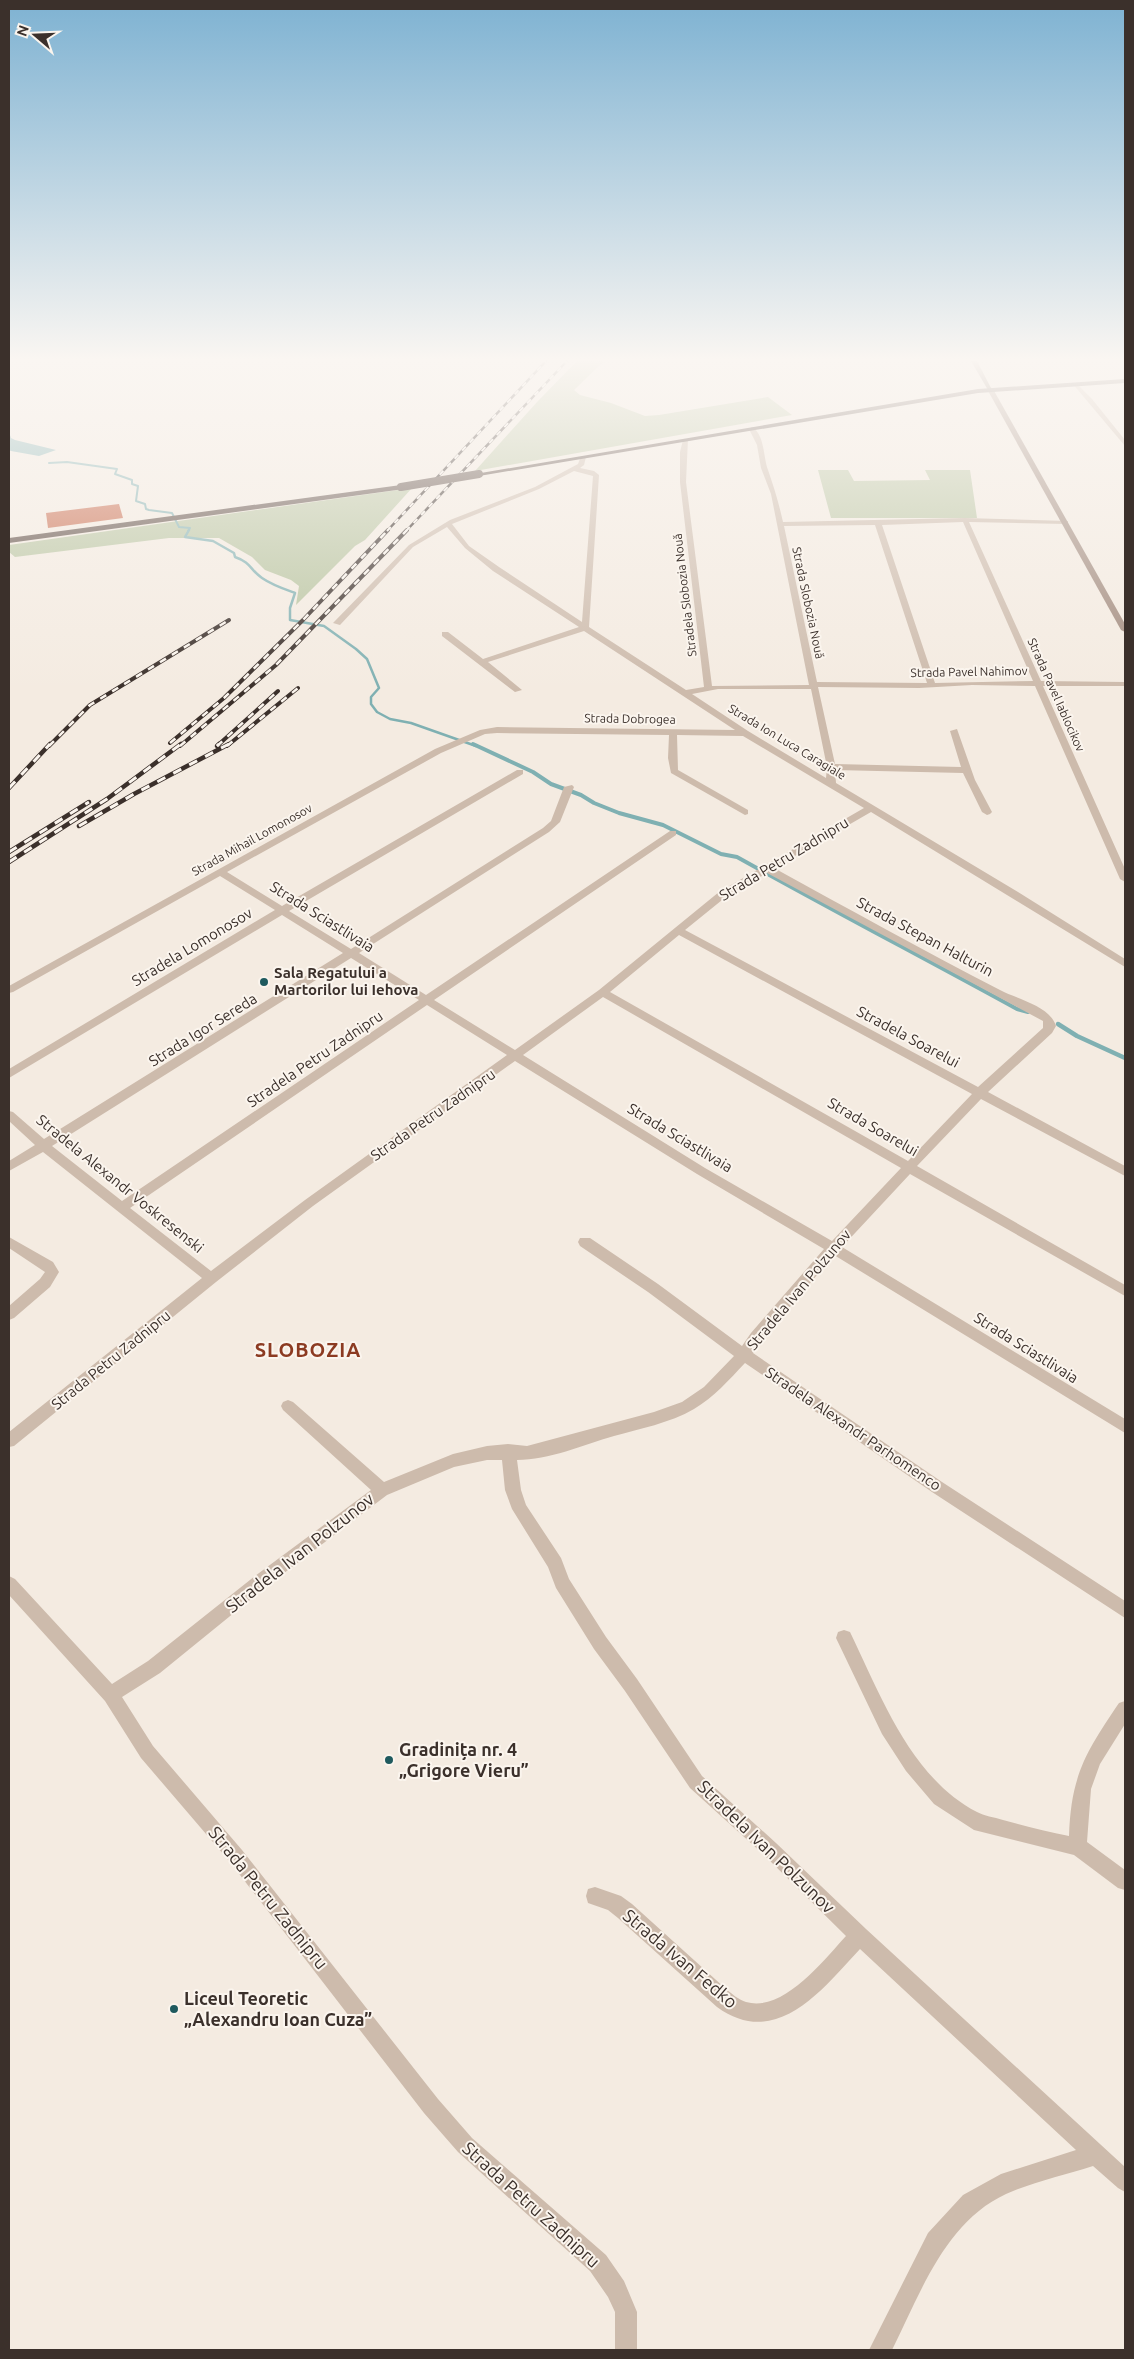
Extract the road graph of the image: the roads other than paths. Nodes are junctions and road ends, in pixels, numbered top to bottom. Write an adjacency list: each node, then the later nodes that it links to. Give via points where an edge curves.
1 (497, 471): 12 (highway, bridge)
2 (569, 471): 10 (street, via 537,488)
3 (586, 471): 14 (street, via 596,475)
4 (683, 471): 22 (street, Stradela Slobozia Nouă)
5 (765, 471): 11 (street, Strada Slobozia Nouă)
6 (1037, 471): 9 (street)
7 (965, 520): 8 (street); 9 (street); 18 (street, Strada Pavel Iablocikov)
8 (878, 522): 11 (street); 20 (street)
9 (1066, 522): 15 (street)
10 (448, 523): 13 (street, via 411,546); 14 (street, Strada Ion Luca Caragiale, via 476,554)
11 (780, 524): 21 (street, Strada Slobozia Nouă)
12 (9, 541)
13 (337, 623)
14 (585, 628): 17 (street); 24 (street, Strada Ion Luca Caragiale)
15 (1125, 630)
16 (446, 634): 17 (street, via 466,646)
17 (481, 662): 23 (street)
18 (1037, 683): 19 (street, Strada Pavel Nahimov); 20 (street, Strada Pavel Nahimov); 40 (street, Strada Pavel Iablocikov)
19 (1125, 684)
20 (932, 685): 21 (street, Strada Pavel Nahimov)
21 (813, 686): 22 (street, Strada Pavel Nahimov); 29 (street, Strada Slobozia Nouă)
22 (708, 688): 24 (street, Strada Pavel Nahimov)
23 (518, 690)
24 (685, 693): 28 (street, Strada Ion Luca Caragiale)
25 (514, 730): 27 (street, Strada Dobrogea); 39 (street, Strada Mihail Lomonosov, via 483,732 438,751)
26 (954, 731): 30 (street)
27 (673, 732): 28 (street, Strada Dobrogea); 35 (street, via 674,771)
28 (745, 733): 32 (street, Strada Ion Luca Caragiale)
29 (831, 767): 30 (street); 32 (street, Strada Slobozia Nouă)
30 (966, 770): 36 (street)
31 (520, 772): 41 (street, Stradela Lomonosov)
32 (831, 784): 34 (street, Strada Ion Luca Caragiale)
33 (569, 787): 43 (street, Strada Igor Sereda, via 555,822 546,830)
34 (871, 808): 38 (street, Strada Petru Zadnipru); 44 (street, Strada Ion Luca Caragiale)
35 (745, 812)
36 (987, 812)
37 (673, 833): 47 (street, Stradela Petru Zadnipru)
38 (766, 868): 42 (street, Strada Petru Zadnipru, via 723,894); 48 (street, Strada Stepan Halturin, via 1043,1015 1050,1026)
39 (220, 872): 41 (street, Strada Sciastlivaia); 45 (street, Strada Mihail Lomonosov)
40 (1125, 879)
41 (281, 912): 43 (street, Strada Sciastlivaia); 50 (street, Stradela Lomonosov)
42 (677, 930): 46 (street, Strada Petru Zadnipru); 51 (street, Stradela Soarelui)
43 (351, 954): 47 (street, Strada Sciastlivaia); 53 (street, Strada Igor Sereda)
44 (1125, 964)
45 (9, 990)
46 (603, 992): 49 (street, Strada Petru Zadnipru); 55 (street, Strada Soarelui)
47 (426, 1000): 49 (street, Strada Sciastlivaia); 57 (street, Stradela Petru Zadnipru)
48 (1038, 1039): 51 (street, Stradela Ivan Polzunov)
49 (516, 1057): 60 (street, Strada Sciastlivaia); 61 (street, Strada Petru Zadnipru, via 309,1203)
50 (9, 1074)
51 (980, 1093): 55 (street, Stradela Ivan Polzunov); 56 (street, Stradela Soarelui)
52 (9, 1114): 53 (street, Stradela Alexandr Voskresenski)
53 (44, 1145): 54 (street, Strada Igor Sereda); 57 (street, Stradela Alexandr Voskresenski)
54 (9, 1167)
55 (910, 1167): 60 (street, Stradela Ivan Polzunov); 62 (street, Strada Soarelui)
56 (1125, 1171)
57 (122, 1207): 61 (street, Stradela Alexandr Voskresenski)
58 (9, 1242): 63 (street, via 48,1266 52,1272 45,1283)
59 (585, 1242): 64 (street, Stradela Alexandr Parhomenco)
60 (833, 1248): 64 (street, Stradela Ivan Polzunov); 66 (street, Strada Sciastlivaia)
61 (211, 1278): 67 (street, Strada Petru Zadnipru)
62 (1125, 1291)
63 (9, 1314)
64 (744, 1355): 68 (street, Stradela Ivan Polzunov, via 709,1391 687,1406 554,1447 527,1452); 71 (street, Stradela Alexandr Parhomenco)
65 (288, 1406): 69 (street)
66 (1125, 1427)
67 (9, 1441)
68 (508, 1451): 69 (street, Stradela Ivan Polzunov, via 453,1461); 78 (street, Stradela Ivan Polzunov, via 513,1490 520,1509 555,1562 562,1583 696,1782)
69 (382, 1490): 73 (street, Stradela Ivan Polzunov, via 154,1667)
70 (9, 1584): 73 (street, Strada Petru Zadnipru)
71 (1125, 1610)
72 (844, 1638): 75 (street, via 888,1728 912,1765 940,1798 974,1821)
73 (111, 1695): 81 (street, Strada Petru Zadnipru, via 157,1764 236,1856 431,2106 465,2145 598,2263 616,2289 626,2312)
74 (1125, 1709): 75 (street, via 1101,1745 1083,1786)
75 (1078, 1847): 76 (street)
76 (1125, 1881)
77 (595, 1896): 78 (street, Strada Ivan Fedko, via 625,1911 701,1981 731,2006 744,2012 767,2012 797,1996)
78 (859, 1936): 79 (street, Stradela Ivan Polzunov)
79 (1097, 2154): 80 (street, Stradela Ivan Polzunov); 82 (street, via 1001,2184 971,2204 936,2241)
80 (1125, 2181)
81 (626, 2350)
82 (880, 2350)

